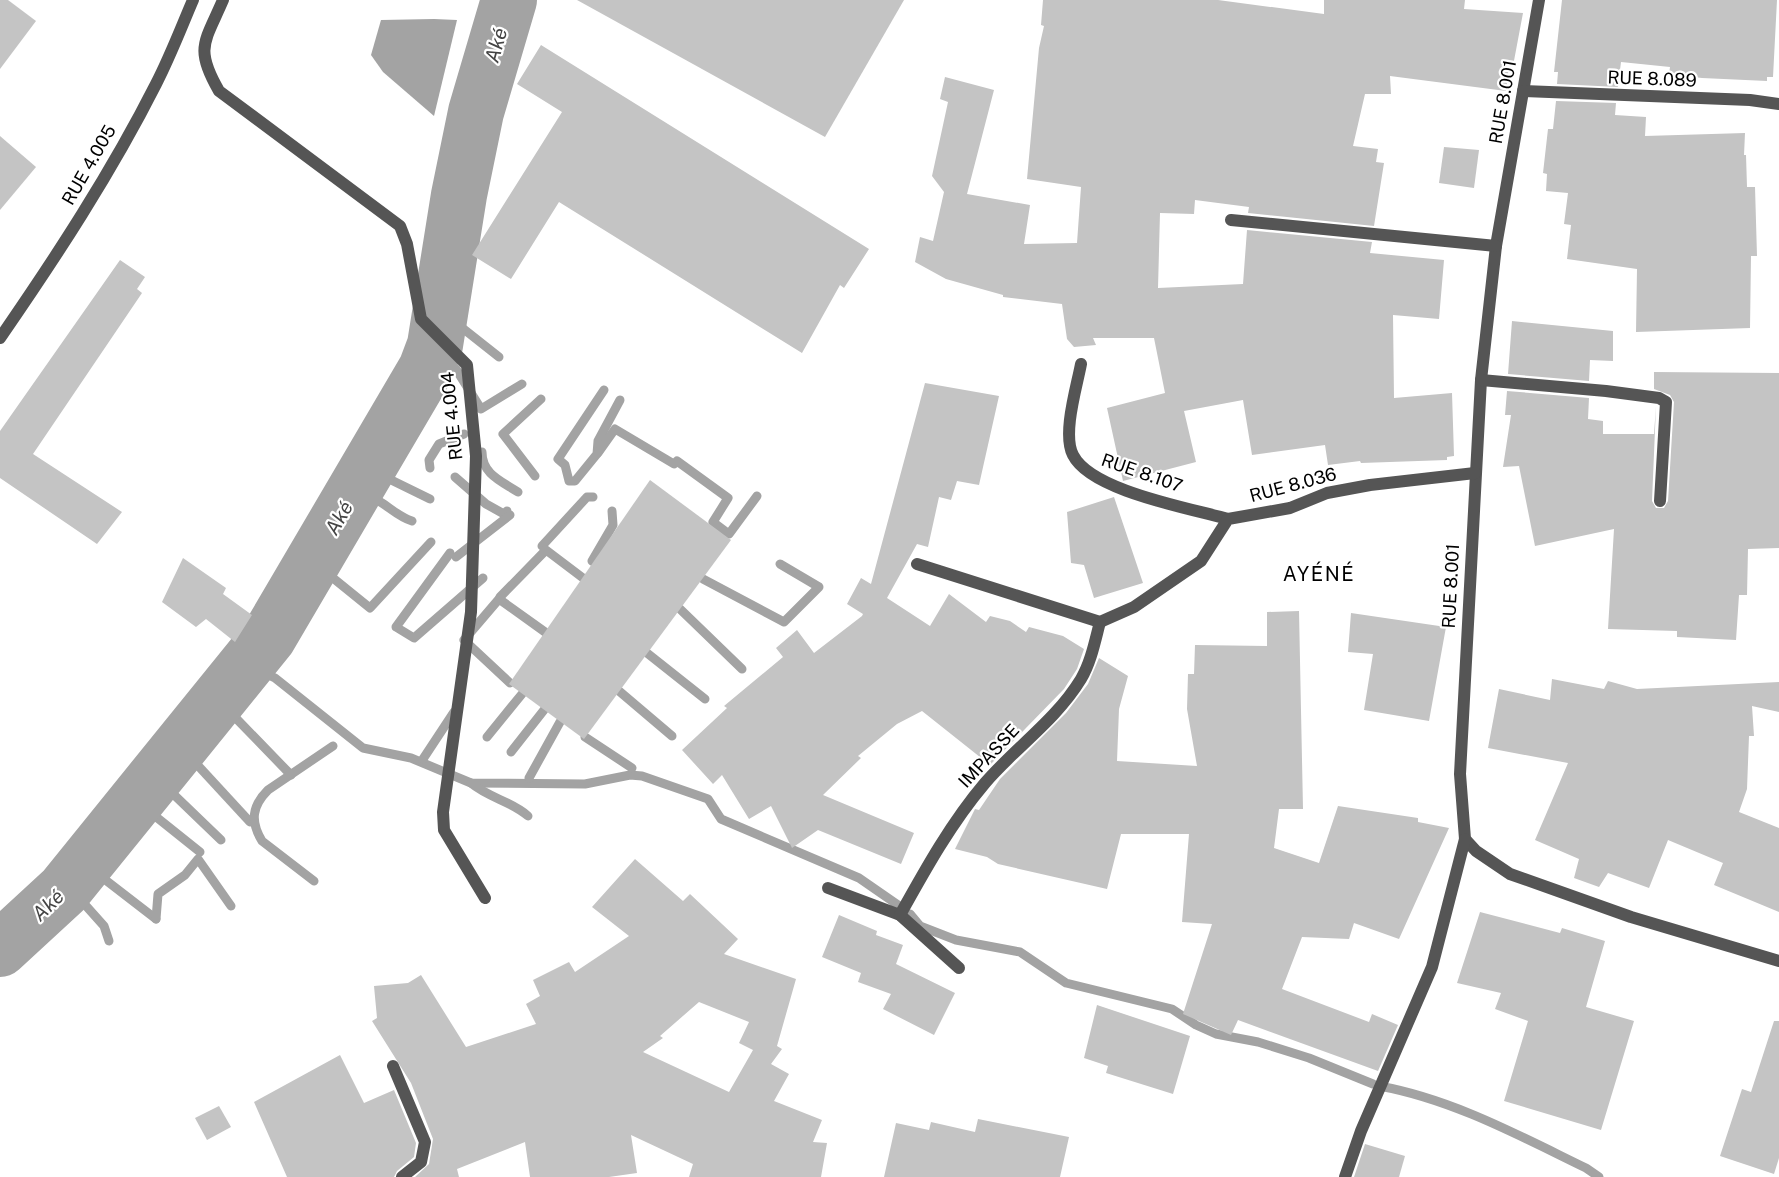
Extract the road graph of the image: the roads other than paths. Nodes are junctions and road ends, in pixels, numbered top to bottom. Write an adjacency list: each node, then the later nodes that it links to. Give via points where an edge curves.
1 (193, 0): 8 (street, RUE 4.005, via 157,83 102,181)
2 (223, 0): 18 (street, RUE 4.004, via 204,46 205,67 219,91 400,226 422,319 467,365 476,456 471,612 443,812 444,830)
3 (1539, 0): 4 (street, RUE 8.001)
4 (1523, 91): 5 (street, RUE 8.089); 7 (street, RUE 8.001)
5 (1779, 104)
6 (1231, 220): 7 (street)
7 (1496, 246): 10 (street, RUE 8.001)
8 (0, 338)
9 (1081, 364): 13 (street, RUE 8.107, via 1069,428 1072,454 1090,476 1134,493)
10 (1481, 380): 11 (street, RUE 8.001); 12 (street, via 1617,392 1666,402)
11 (1475, 473): 13 (street, RUE 8.036, via 1327,493 1290,508); 16 (street, RUE 8.001, via 1460,774)
12 (1660, 501)
13 (1228, 519): 15 (street, via 1202,561 1134,608)
14 (917, 564): 15 (street)
15 (1100, 622): 19 (street, IMPASSE, via 1082,678 1056,714 985,783 930,862)
16 (1465, 838): 20 (street, via 1476,851 1510,874 1632,917); 24 (street, RUE 8.001, via 1432,967)
17 (828, 888): 19 (street)
18 (485, 898)
19 (900, 915): 21 (street)
20 (1779, 961)
21 (959, 968)
22 (393, 1066): 23 (street, via 424,1142 421,1162)
23 (402, 1177)
24 (1345, 1177)

